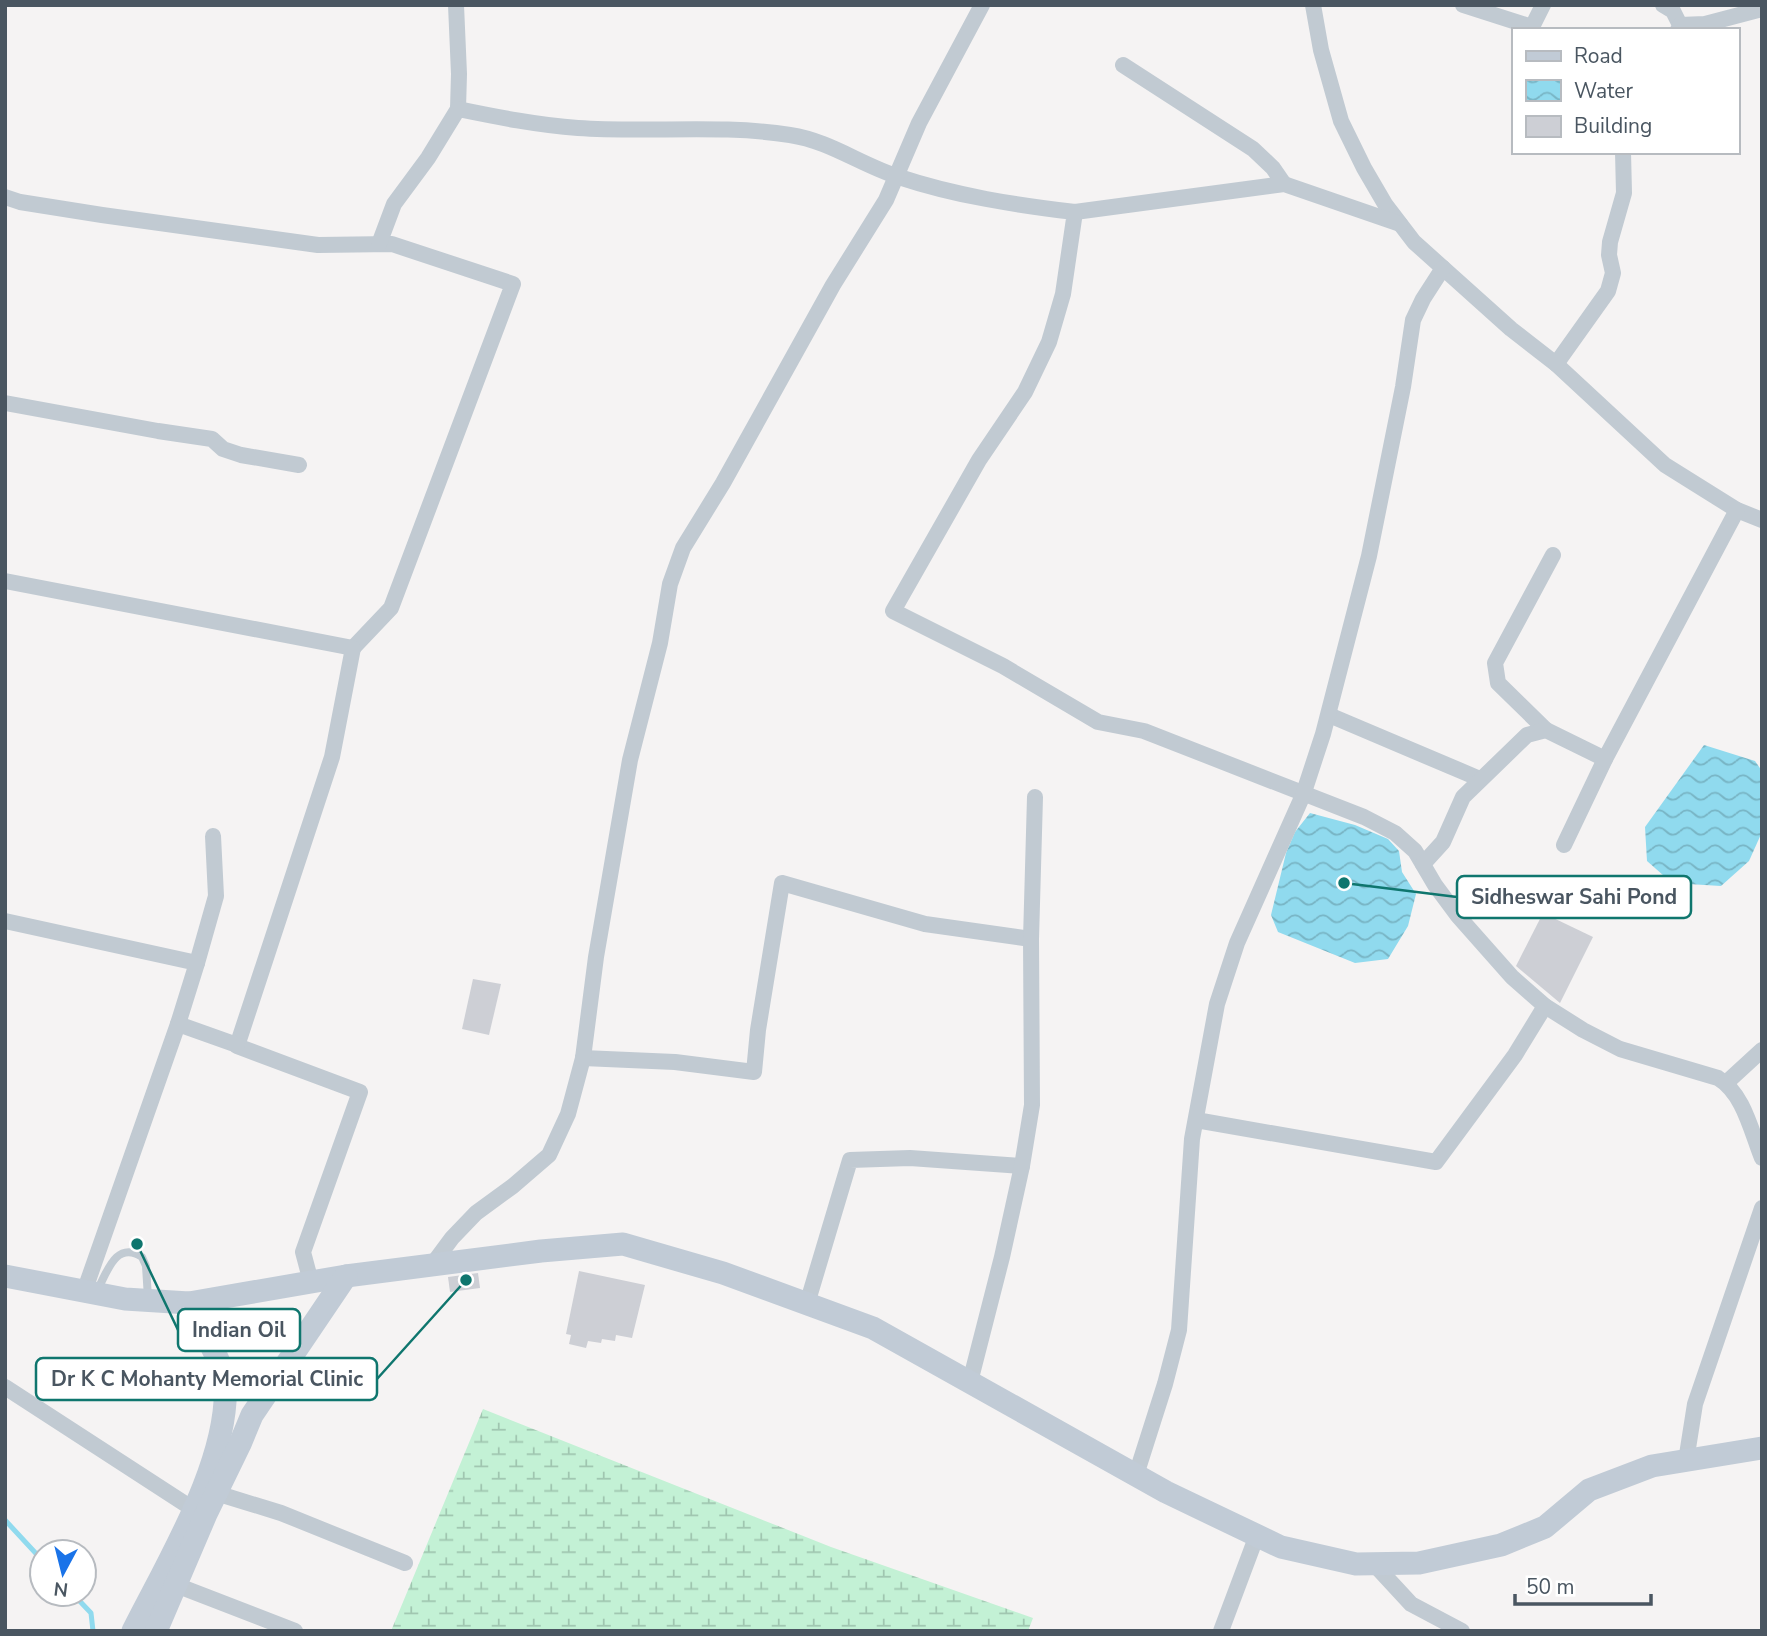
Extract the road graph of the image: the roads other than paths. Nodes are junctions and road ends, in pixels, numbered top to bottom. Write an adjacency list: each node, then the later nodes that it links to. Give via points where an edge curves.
1 (456, 5): 10 (street)
2 (982, 5): 12 (street, via 919,123)
3 (1313, 5): 16 (street, via 1341,121)
4 (1463, 5): 5 (street, via 1532,27)
5 (1543, 5)
6 (1663, 5): 8 (street, via 1673,11)
7 (1762, 9): 8 (street)
8 (1679, 28)
9 (1123, 65): 13 (street, via 1253,149)
10 (458, 109): 12 (street, via 578,128 793,135 830,146); 17 (street, via 394,204)
11 (1623, 154): 19 (street, via 1624,193 1610,242 1613,273 1608,291)
12 (896, 177): 15 (street, via 958,193); 43 (street, via 683,548 670,584 630,760)
13 (1284, 184): 15 (street); 16 (street)
14 (5, 198): 17 (street, via 318,245)
15 (1075, 212): 31 (street, via 1063,293 1049,342 1025,392 979,460 893,611 1003,666 1098,722 1144,731)
16 (1400, 224): 18 (street)
17 (379, 244): 26 (street, via 392,244 513,284 391,608)
18 (1443, 268): 19 (street); 27 (street, via 1413,320 1369,556)
19 (1556, 363): 22 (street, via 1665,465)
20 (5, 403): 21 (street, via 212,439 241,455)
21 (299, 466)
22 (1737, 510): 23 (street); 29 (street)
23 (1762, 520)
24 (1553, 555): 28 (street, via 1495,663 1499,683)
25 (5, 581): 26 (street)
26 (353, 648): 41 (street, via 332,757)
27 (1329, 715): 30 (street); 31 (street)
28 (1546, 730): 29 (street); 30 (street, via 1527,735)
29 (1605, 759): 34 (street)
30 (1480, 779): 35 (street, via 1463,797 1443,842)
31 (1303, 795): 35 (street, via 1395,833); 45 (street, via 1237,943 1217,1004)
32 (1034, 797): 37 (street)
33 (214, 836): 38 (street, via 216,896)
34 (1564, 845)
35 (1423, 864): 39 (street, via 1458,916 1512,977)
36 (5, 921): 38 (street)
37 (1031, 939): 43 (street, via 925,924 782,883 754,1072 675,1062); 47 (street, via 1032,1105)
38 (197, 963): 40 (street)
39 (1545, 1006): 44 (street, via 1620,1049); 45 (street, via 1436,1162)
40 (178, 1024): 41 (street); 53 (street)
41 (237, 1045): 52 (street, via 360,1092 303,1252)
42 (1762, 1050): 44 (street)
43 (583, 1058): 49 (street, via 568,1114 549,1155 476,1213)
44 (1726, 1083): 46 (street, via 1738,1098)
45 (1196, 1120): 61 (street, via 1179,1330)
46 (1762, 1158)
47 (1022, 1166): 56 (street, via 910,1158 850,1160); 57 (street)
48 (1762, 1208): 60 (street, via 1695,1404)
49 (432, 1265): 51 (main road); 56 (main road, via 623,1244)
50 (5, 1276): 53 (main road)
51 (346, 1276): 52 (main road); 62 (main road, via 252,1415)
52 (311, 1282): 55 (main road)
53 (90, 1293): 54 (main road); 54 (lane, via 119,1253 126,1252 142,1257)
54 (148, 1301): 55 (main road)
55 (189, 1303): 63 (main road, via 225,1379 223,1415 208,1478)
56 (807, 1304): 57 (main road, via 873,1328)
57 (970, 1382): 61 (main road)
58 (5, 1387): 63 (street)
59 (1762, 1448): 60 (main road)
60 (1686, 1461): 66 (main road, via 1652,1466 1589,1490 1545,1527 1501,1545 1419,1563)
61 (1136, 1475): 64 (main road)
62 (216, 1493): 65 (street, via 281,1513); 67 (main road)
63 (193, 1509): 68 (main road)
64 (1257, 1535): 66 (main road, via 1281,1547); 71 (street)
65 (405, 1563)
66 (1374, 1564): 72 (street, via 1411,1604)
67 (176, 1585): 69 (main road); 70 (street)
68 (133, 1631)
69 (156, 1631)
70 (295, 1631)
71 (1221, 1631)
72 (1462, 1631)

